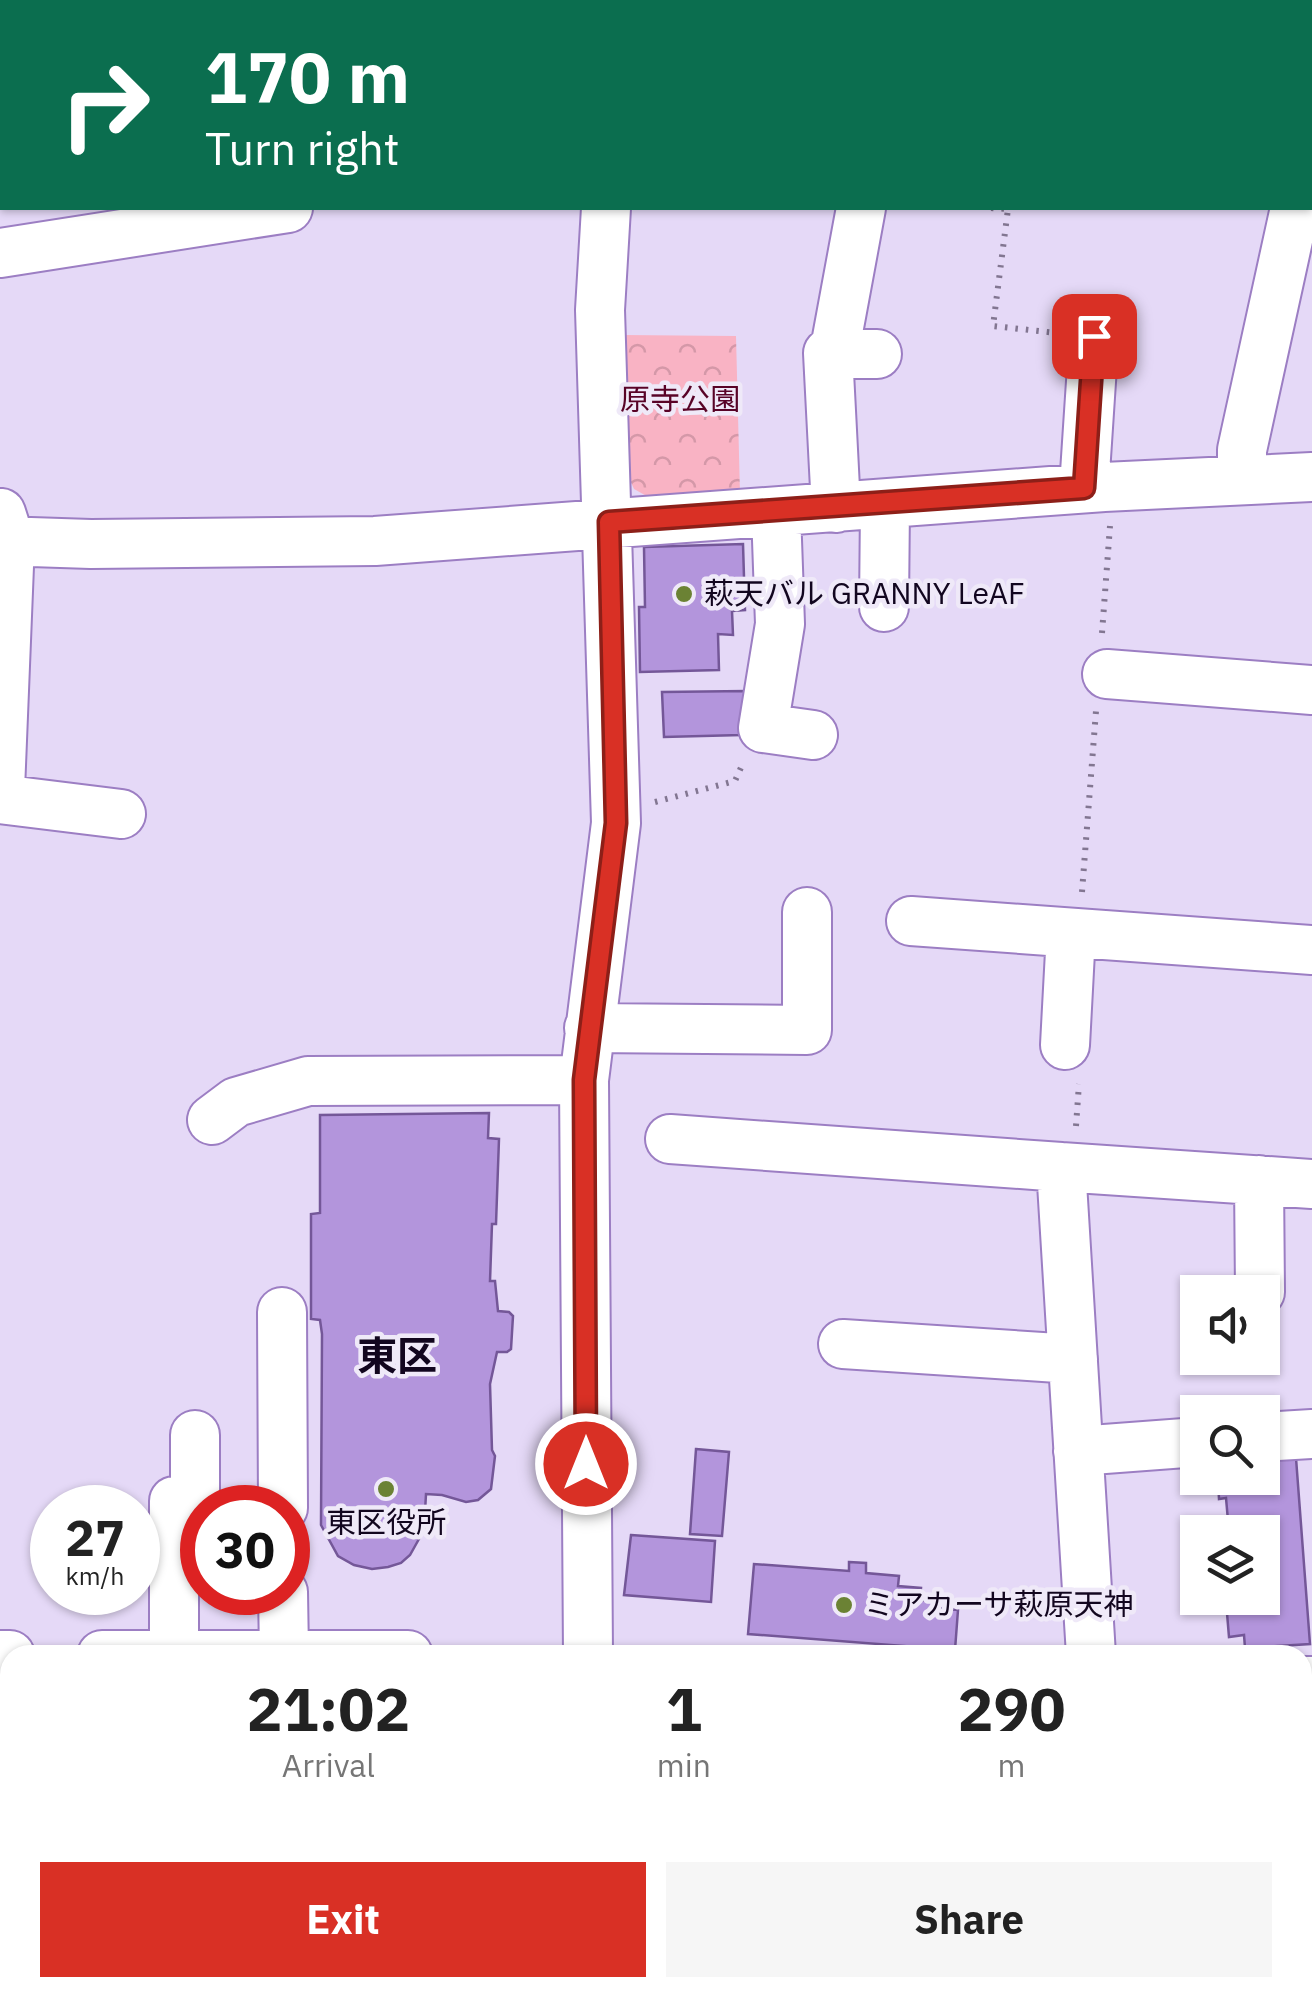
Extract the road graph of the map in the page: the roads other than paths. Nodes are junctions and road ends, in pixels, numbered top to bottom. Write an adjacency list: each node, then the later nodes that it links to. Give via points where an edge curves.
1 (275, 210): 5 (street)
2 (606, 210): 13 (street, via 600,310)
3 (861, 210): 11 (street, via 855,354 828,353)
4 (1295, 210): 8 (street, via 1242,450)
5 (0, 253)
6 (1094, 336): 9 (street)
7 (1312, 478): 8 (street)
8 (1242, 480): 9 (street)
9 (1084, 488): 10 (street)
10 (885, 505): 11 (street); 15 (street)
11 (836, 508): 12 (street)
12 (776, 512): 13 (street); 18 (street, via 780,624 763,728)
13 (609, 522): 14 (street, via 374,541 91,544); 26 (street, via 616,823)
14 (3, 531): 19 (street)
15 (884, 607)
16 (1107, 674): 17 (street)
17 (1312, 690)
18 (813, 735)
19 (0, 790)
20 (0, 799): 21 (street)
21 (122, 814)
22 (806, 912): 26 (street, via 807,1030)
23 (911, 921): 24 (street)
24 (1071, 933): 25 (street); 27 (street)
25 (1312, 950)
26 (589, 1028): 28 (street)
27 (1065, 1045)
28 (584, 1080): 29 (street, via 308,1081 236,1102); 47 (street)
29 (212, 1120)
30 (670, 1139): 31 (street)
31 (1067, 1167): 32 (street); 37 (street)
32 (1260, 1180): 33 (street); 34 (street)
33 (1312, 1184)
34 (1260, 1275)
35 (282, 1312): 43 (street)
36 (843, 1344): 37 (street)
37 (1072, 1359): 42 (street)
38 (1312, 1434): 40 (street)
39 (195, 1435): 45 (street, via 195,1500 174,1502)
40 (1280, 1436)
41 (1180, 1443): 42 (street)
42 (1078, 1451): 48 (street)
43 (283, 1485)
44 (291, 1615): 46 (street)
45 (174, 1645)
46 (300, 1645)
47 (588, 1645)
48 (1090, 1645)

